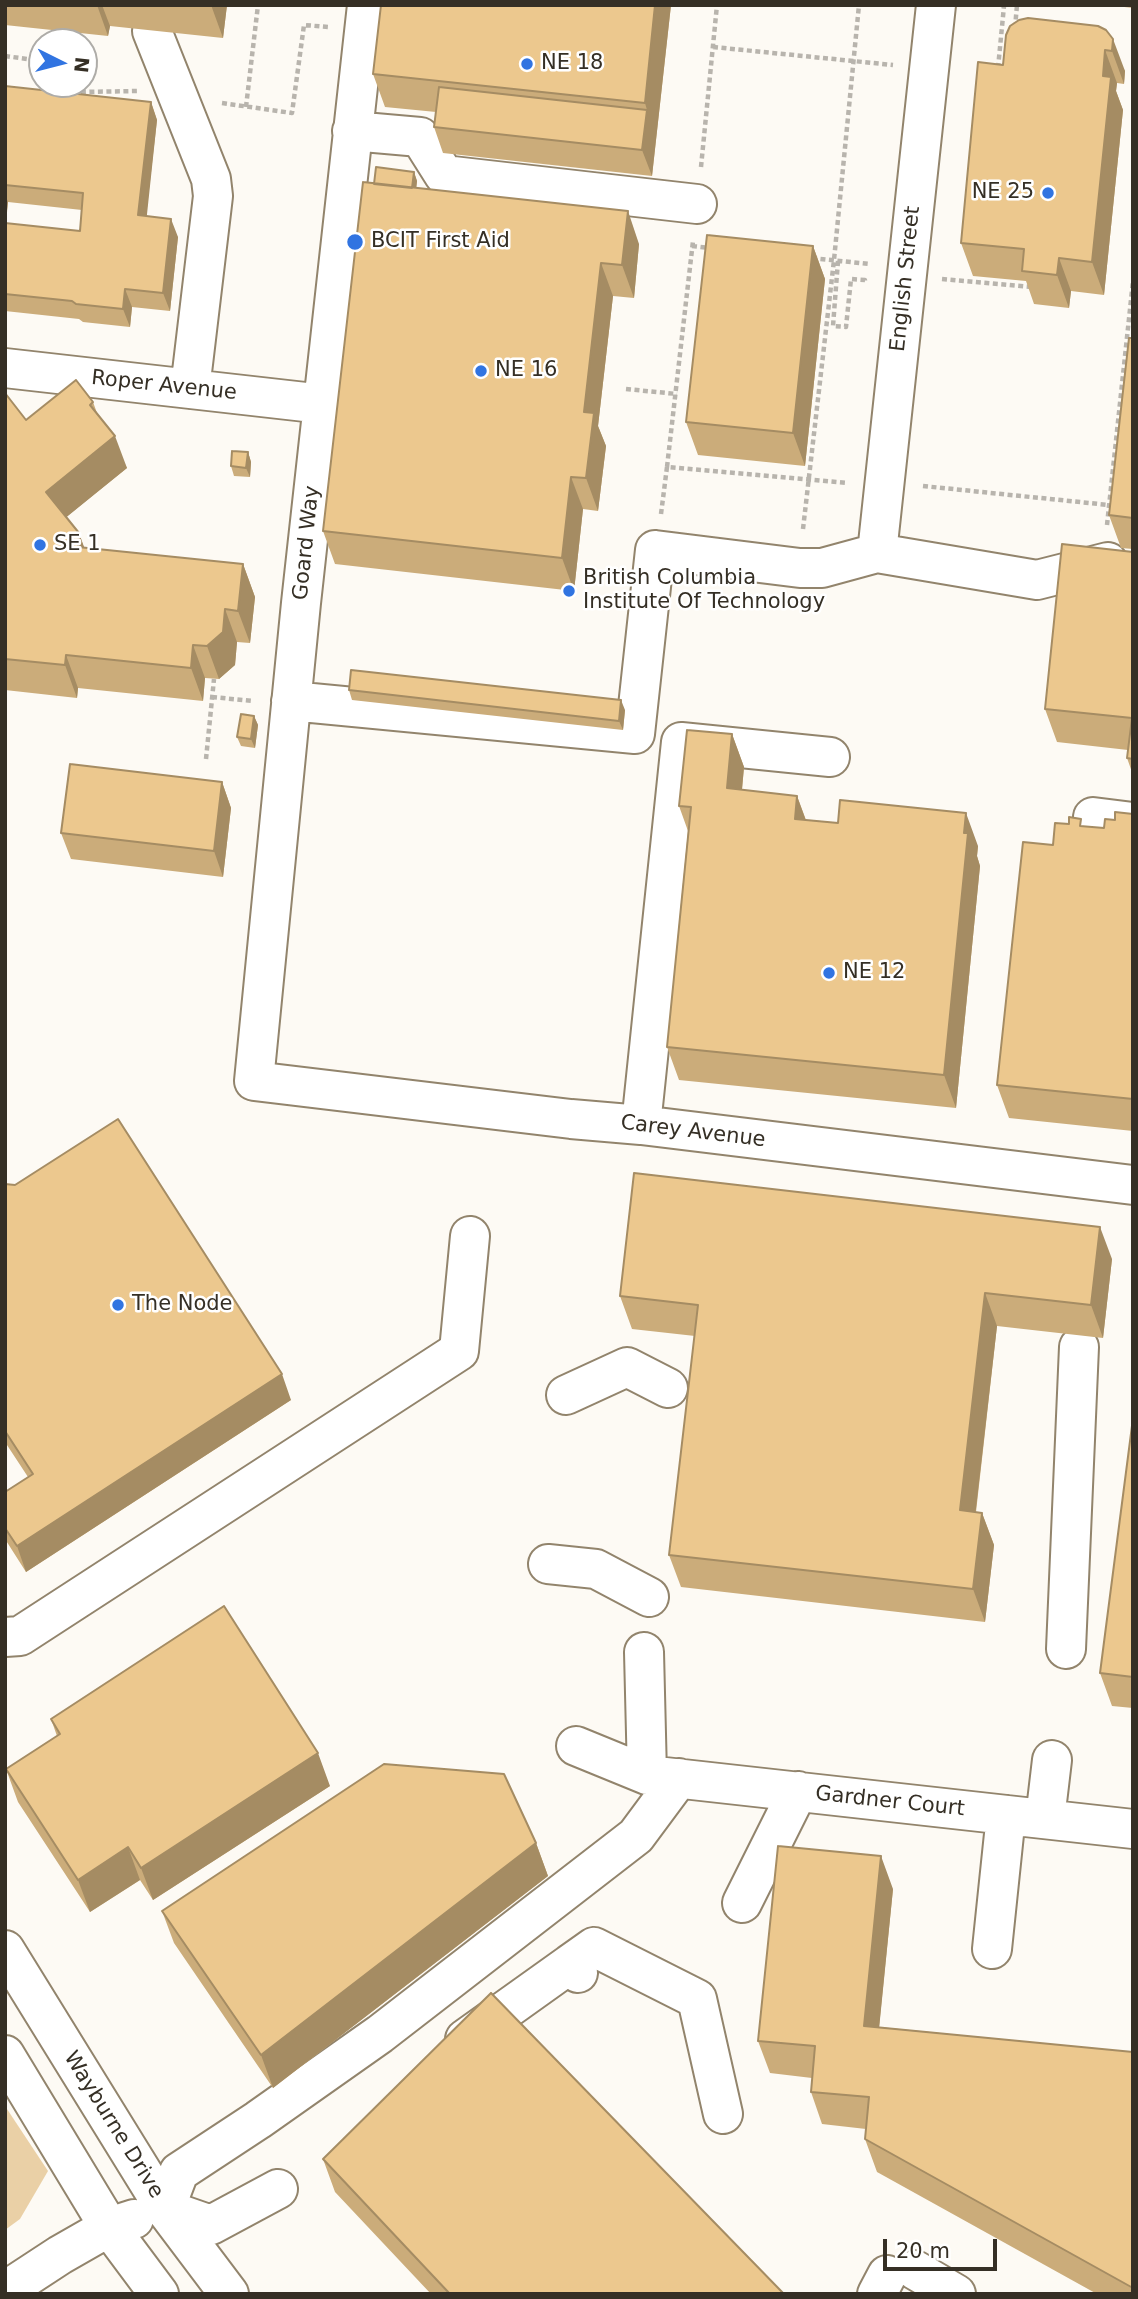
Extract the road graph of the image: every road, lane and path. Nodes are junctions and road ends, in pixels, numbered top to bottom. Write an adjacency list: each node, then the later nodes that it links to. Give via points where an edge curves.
1 (258, 5): 20 (path)
2 (859, 5): 12 (path)
3 (936, 5): 42 (street, English Street)
4 (1001, 5): 14 (path)
5 (1017, 5): 7 (path)
6 (365, 18): 20 (path, via 304,25 292,113); 21 (street, Goard Way)
7 (1015, 29)
8 (152, 31): 33 (street, via 211,179 213,196)
9 (713, 47): 12 (path)
10 (5, 56): 11 (path)
11 (28, 59)
12 (852, 61): 13 (path); 26 (path)
13 (891, 65)
14 (996, 79)
15 (138, 91): 18 (path, via 81,92 75,102)
16 (46, 98): 17 (path)
17 (55, 99)
18 (65, 100)
19 (220, 103): 20 (path)
20 (246, 107)
21 (352, 131): 22 (street, via 420,137 444,175); 36 (street, Goard Way)
22 (697, 204)
23 (692, 246): 24 (path)
24 (718, 249)
25 (808, 257): 26 (path)
26 (836, 260): 27 (path); 31 (path, via 833,326 846,327 851,279 865,280); 37 (path)
27 (872, 265)
28 (947, 279): 30 (path)
29 (1133, 281): 40 (path)
30 (1036, 288)
31 (864, 293)
32 (5, 368): 33 (street, Roper Avenue)
33 (190, 389): 36 (street, Roper Avenue)
34 (625, 389): 35 (path)
35 (677, 394)
36 (323, 404): 48 (street, Goard Way)
37 (807, 478): 38 (path); 41 (path, via 667,467); 44 (path)
38 (850, 484)
39 (921, 486): 40 (path)
40 (1109, 505): 43 (path)
41 (655, 550): 44 (street); 48 (street, via 635,734)
42 (877, 553): 43 (street, via 1037,580); 44 (street, via 822,568)
43 (1108, 562)
44 (800, 568)
45 (214, 679): 46 (path)
46 (212, 697): 47 (path); 50 (path)
47 (245, 700)
48 (291, 701): 53 (street, Goard Way)
49 (831, 757): 54 (street, via 681,742)
50 (206, 758)
51 (1093, 817): 52 (street)
52 (1133, 822)
53 (254, 1081): 54 (street, Carey Avenue)
54 (641, 1125): 55 (street, Carey Avenue)
55 (1133, 1185)
56 (470, 1236): 62 (street, via 459,1351 20,1636)
57 (1079, 1347): 63 (street)
58 (668, 1388): 59 (street, via 627,1367)
59 (566, 1395)
60 (548, 1564): 61 (street, via 596,1569)
61 (649, 1597)
62 (5, 1637)
63 (1066, 1649)
64 (644, 1652): 67 (street)
65 (576, 1746): 67 (street, Gardner Court)
66 (1052, 1760): 70 (street)
67 (663, 1776): 68 (street, Gardner Court); 79 (street, via 636,1836 380,2034 179,2172)
68 (798, 1791): 69 (street, Gardner Court); 72 (street)
69 (1006, 1815): 70 (street, Gardner Court); 73 (street)
70 (1045, 1819): 71 (street, Gardner Court)
71 (1133, 1829)
72 (742, 1903)
73 (992, 1949)
74 (5, 1950): 79 (street, Wayburne Drive)
75 (444, 2054): 77 (street, via 574,1968 594,1947 697,1999)
76 (5, 2055): 80 (street)
77 (723, 2114)
78 (278, 2189): 79 (street, via 211,2225)
79 (165, 2209): 80 (street); 84 (street, Wayburne Drive)
80 (109, 2227): 82 (street); 83 (street)
81 (893, 2280): 85 (street)
82 (5, 2291)
83 (159, 2294)
84 (229, 2294)
85 (956, 2294)

